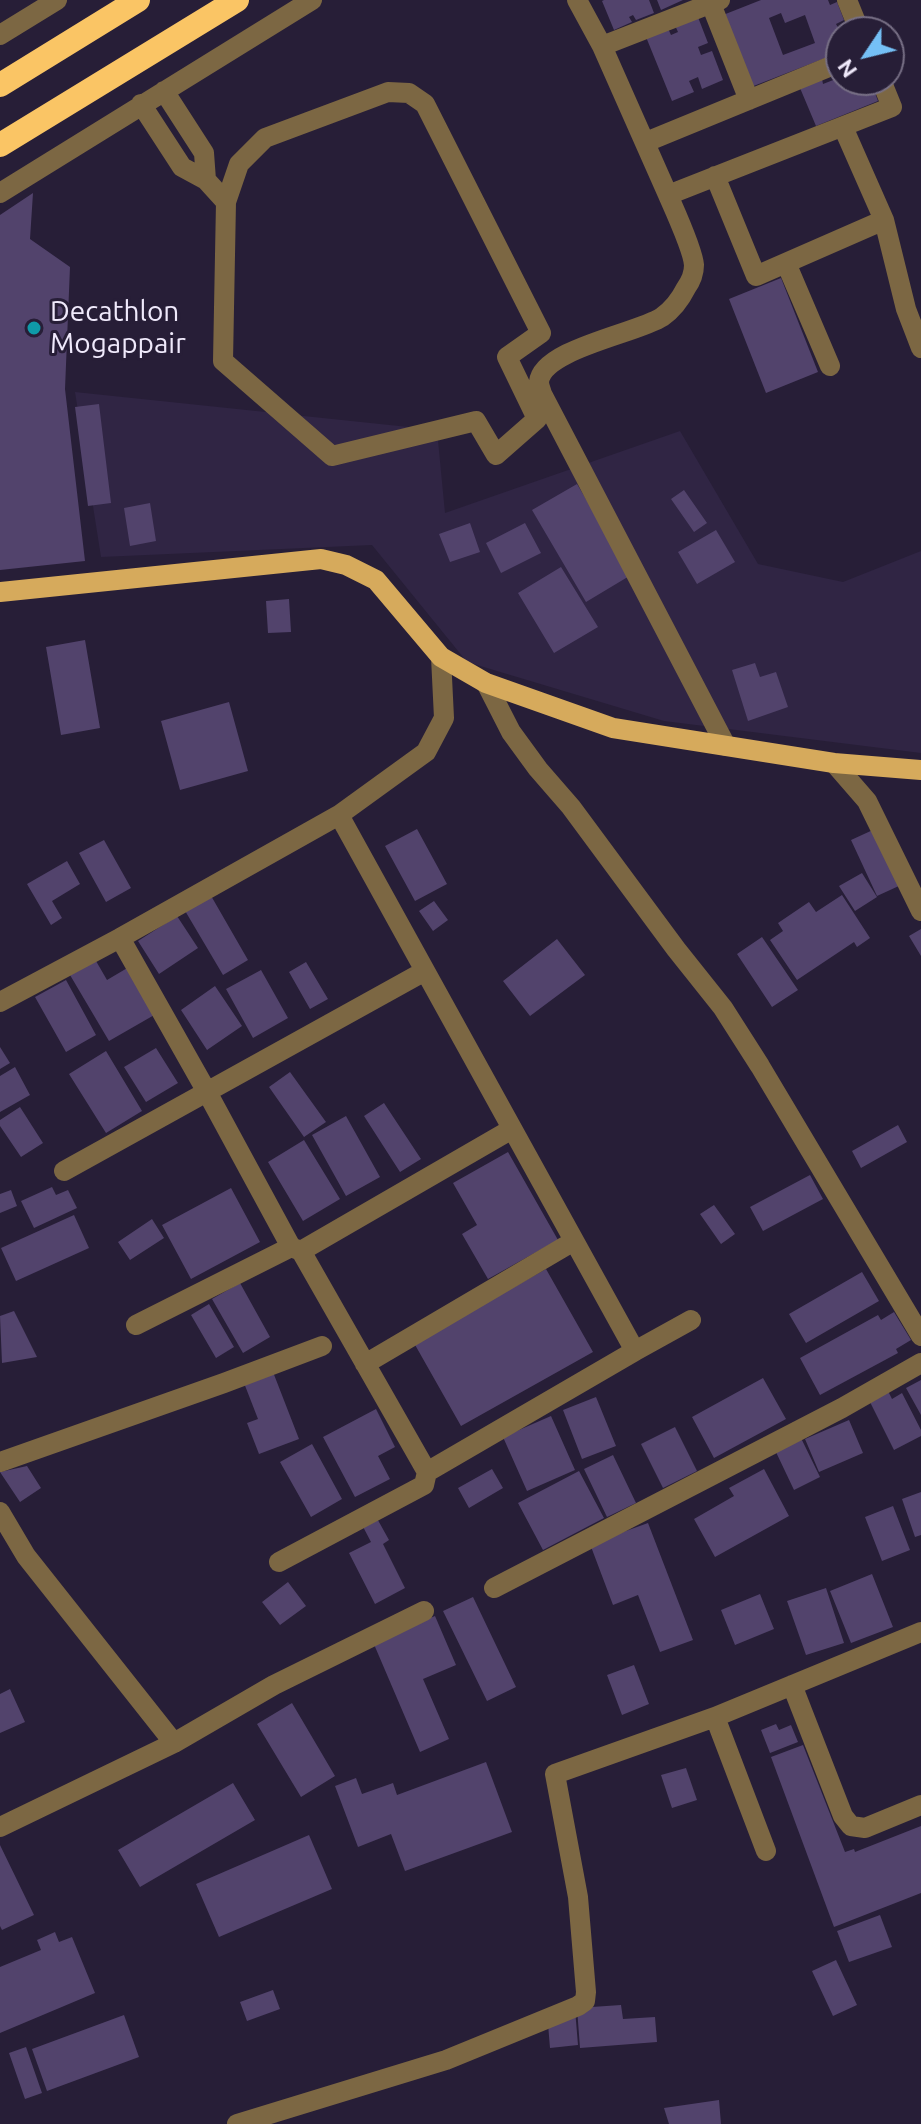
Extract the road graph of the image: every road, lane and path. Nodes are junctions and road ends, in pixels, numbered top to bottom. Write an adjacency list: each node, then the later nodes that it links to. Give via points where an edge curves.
1 (57, 0): 7 (street)
2 (138, 0): 10 (highway)
3 (237, 0): 17 (highway)
4 (312, 0): 11 (street)
5 (577, 0): 8 (street)
6 (716, 2): 8 (street); 13 (street)
7 (0, 35)
8 (602, 46): 16 (street)
9 (825, 69): 13 (street)
10 (0, 85)
11 (164, 91): 14 (street); 19 (street, via 204,153)
12 (888, 96): 15 (street, via 892,107)
13 (749, 100): 16 (street)
14 (141, 104): 19 (street, via 182,167); 20 (street)
15 (843, 127): 18 (street); 23 (street)
16 (646, 142): 21 (street)
17 (0, 145)
18 (715, 176): 21 (street); 24 (street, via 756,276)
19 (206, 180): 22 (street)
20 (0, 193)
21 (668, 195): 31 (street, via 694,263 682,297 664,316 637,330 583,346 545,368 539,382)
22 (226, 202): 22 (street, via 239,164 265,138 388,92 409,93 425,104 541,333 507,357 537,419 496,455 476,421 332,456 223,361)
23 (884, 220): 24 (street); 25 (street)
24 (786, 263): 27 (street)
25 (913, 308): 26 (street)
26 (921, 348)
27 (830, 366)
28 (0, 592): 29 (main road, via 321,559 376,580)
29 (441, 657): 30 (main road); 34 (street, via 444,718 426,752)
30 (486, 683): 31 (main road, via 613,728); 46 (street, via 511,732 723,1008)
31 (726, 746): 32 (main road)
32 (834, 763): 33 (main road); 35 (street, via 867,801)
33 (921, 770)
34 (339, 815): 36 (street); 37 (street)
35 (921, 911)
36 (120, 938): 38 (street); 39 (street)
37 (425, 971): 39 (street); 40 (street)
38 (0, 1002)
39 (207, 1092): 41 (street); 43 (street)
40 (512, 1129): 42 (street); 43 (street)
41 (64, 1171)
42 (574, 1241): 48 (street); 50 (street)
43 (296, 1249): 45 (street); 50 (street)
44 (691, 1320): 48 (street)
45 (136, 1325)
46 (921, 1336)
47 (322, 1346): 51 (street)
48 (635, 1351): 52 (street)
49 (921, 1363): 55 (street)
50 (365, 1364): 52 (street)
51 (0, 1462)
52 (427, 1472): 54 (street, via 424,1485)
53 (0, 1512): 60 (street, via 26,1556)
54 (279, 1562)
55 (494, 1588)
56 (424, 1611): 60 (street, via 274,1685)
57 (921, 1632): 58 (street)
58 (792, 1685): 59 (street); 61 (street, via 851,1826 865,1828)
59 (715, 1717): 63 (street); 64 (street, via 555,1774 578,1897 585,2001 446,2060)
60 (174, 1743): 62 (street)
61 (921, 1805)
62 (0, 1827)
63 (766, 1851)
64 (237, 2124)

